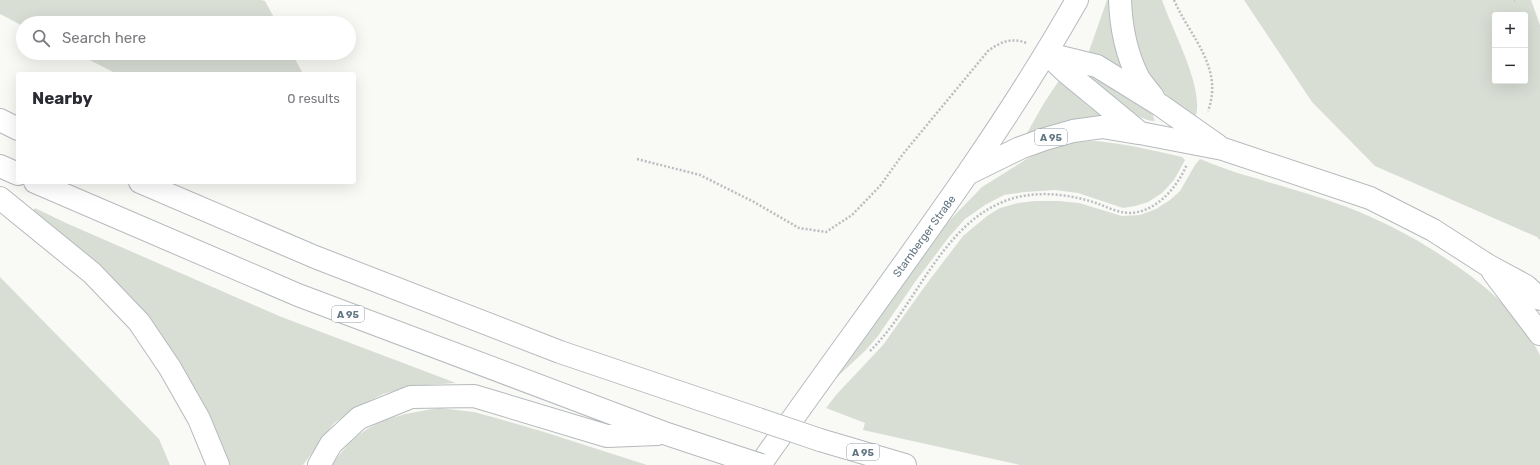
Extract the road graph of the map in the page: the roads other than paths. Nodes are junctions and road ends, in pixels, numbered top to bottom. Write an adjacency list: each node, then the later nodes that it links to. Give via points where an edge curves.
1 (1077, 0): 3 (main road, Starnberger Straße)
2 (1120, 0): 4 (main road, via 1125,43 1138,78)
3 (1047, 54): 4 (main road, via 1097,66); 7 (main road); 11 (main road, Starnberger Straße)
4 (1160, 105): 8 (main road)
5 (0, 120): 6 (main road)
6 (16, 128)
7 (1140, 133): 8 (main road); 11 (main road, A 95, via 1102,127 1073,131 1020,148)
8 (1223, 149): 15 (main road, via 1370,198 1433,230)
9 (0, 166): 10 (main road)
10 (16, 173)
11 (969, 173): 21 (main road, Starnberger Straße)
12 (40, 184): 18 (main road, A 95, via 298,295)
13 (145, 184): 22 (main road, A 95, bridge, via 316,257 560,352 820,440)
14 (0, 198): 19 (main road, via 92,273 139,322 170,368 199,419)
15 (1489, 266): 16 (main road, via 1526,286); 17 (main road)
16 (1540, 298)
17 (1540, 334)
18 (667, 434): 20 (main road, via 607,436 474,396 411,397 359,418 331,444); 21 (main road, A 95, bridge)
19 (218, 465)
20 (319, 465)
21 (760, 465)
22 (905, 465)

